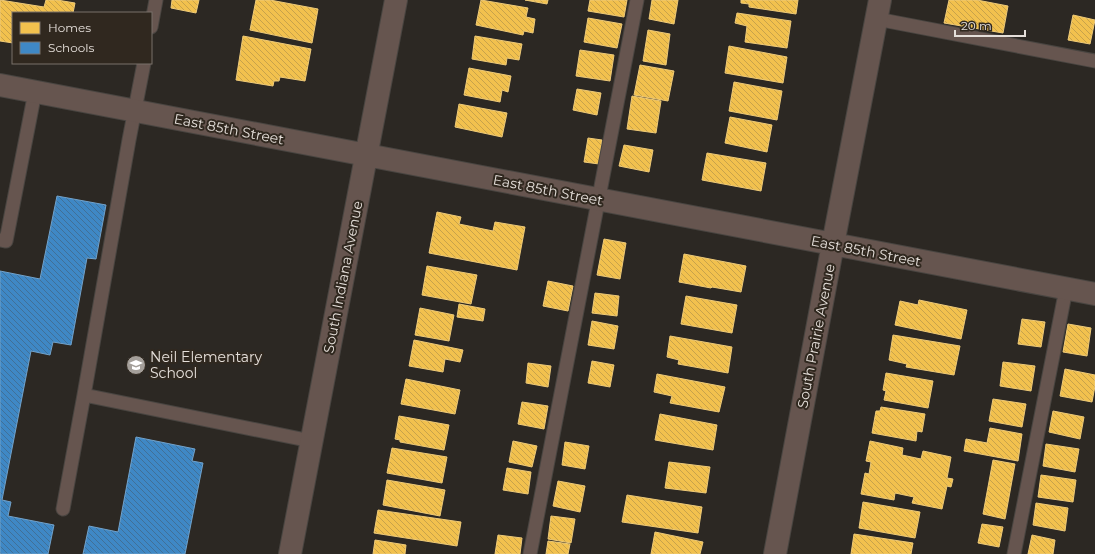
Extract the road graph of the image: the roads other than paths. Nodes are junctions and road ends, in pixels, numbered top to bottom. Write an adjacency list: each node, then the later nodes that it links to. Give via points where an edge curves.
1 (156, 0): 5 (lane)
2 (396, 0): 11 (street, South Indiana Avenue)
3 (637, 0): 12 (lane)
4 (879, 10): 6 (lane); 14 (street, South Prairie Avenue)
5 (152, 22)
6 (1095, 61)
7 (144, 64): 10 (lane)
8 (0, 85): 9 (street, East 85th Street)
9 (35, 92): 10 (street, East 85th Street); 13 (lane, via 6,241)
10 (135, 111): 11 (street, East 85th Street); 17 (lane)
11 (366, 155): 12 (street, East 85th Street); 18 (street, South Indiana Avenue)
12 (598, 199): 14 (street, East 85th Street); 21 (lane)
13 (0, 240)
14 (833, 244): 15 (street, East 85th Street); 22 (street, South Prairie Avenue)
15 (1066, 289): 16 (street, East 85th Street); 23 (lane)
16 (1095, 294)
17 (84, 395): 18 (lane); 19 (lane)
18 (312, 441): 20 (street, South Indiana Avenue)
19 (63, 509)
20 (290, 554)
21 (530, 554)
22 (775, 554)
23 (1014, 554)

